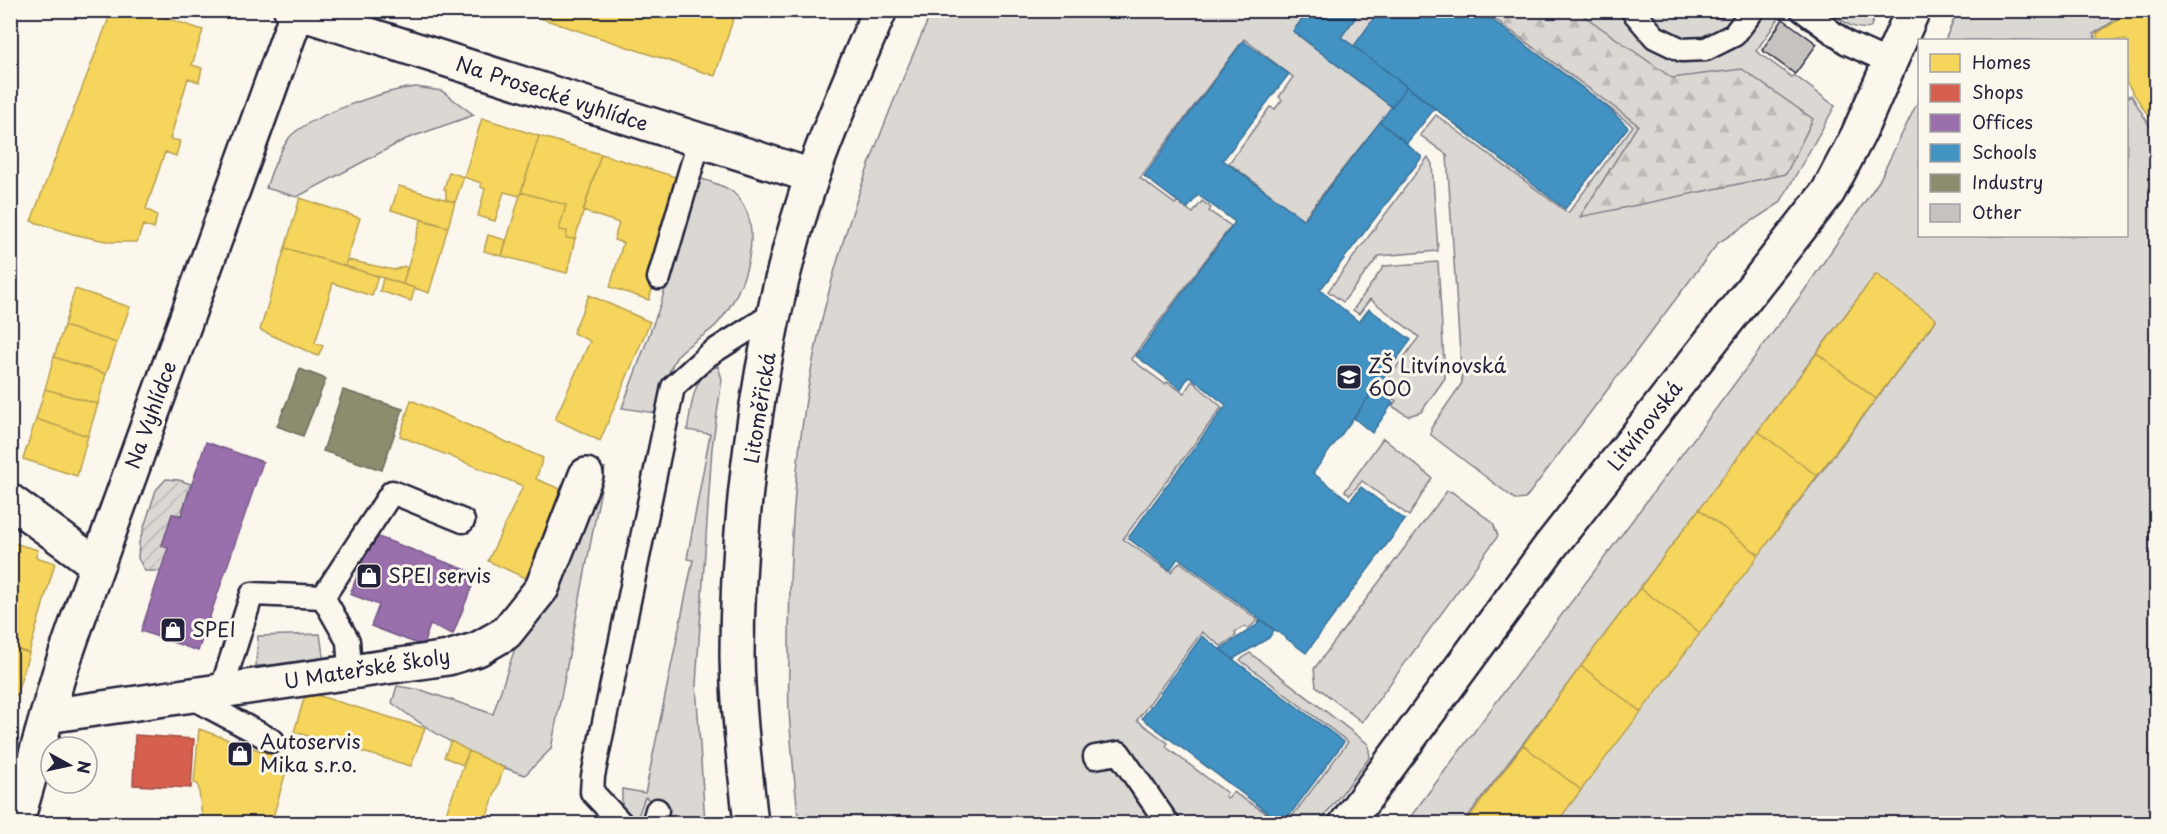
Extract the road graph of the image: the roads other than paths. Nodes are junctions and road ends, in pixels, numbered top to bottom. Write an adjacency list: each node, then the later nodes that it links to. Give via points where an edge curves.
1 (880, 10): 9 (street, Litoměřická)
2 (1632, 10): 3 (lane, via 1655,37 1682,50 1706,49 1734,35)
3 (1753, 10)
4 (1802, 10): 7 (lane, via 1847,43)
5 (1913, 10): 7 (street, Litvínovská)
6 (295, 11): 8 (street, Na Prosecké vyhlídce); 15 (street, Na Vyhlídce)
7 (1889, 62): 27 (street, Litvínovská, via 1828,192 1549,548)
8 (699, 141): 9 (street, Na Prosecké vyhlídce); 10 (lane)
9 (812, 176): 11 (street, Litoměřická)
10 (659, 278)
11 (776, 312): 24 (lane, via 708,355 673,387 593,776 592,792); 25 (street, Litoměřická, via 745,504 739,583 737,658)
12 (586, 475): 17 (street, U Mateřské školy, via 542,588 506,633 478,650 448,658)
13 (10, 501): 15 (street)
14 (463, 521): 16 (lane, via 392,492)
15 (97, 565): 20 (street, Na Vyhlídce)
16 (323, 597): 17 (lane, via 348,640); 18 (lane, via 252,594)
17 (350, 671): 18 (street, U Mateřské školy)
18 (221, 691): 19 (street, U Mateřské školy)
19 (189, 696): 20 (street, U Mateřské školy); 21 (lane)
20 (47, 716): 23 (street, Na Vyhlídce)
21 (273, 741)
22 (1095, 757): 26 (lane, via 1119,753)
23 (16, 824)
24 (622, 824)
25 (751, 824)
26 (1168, 824)
27 (1346, 824)

